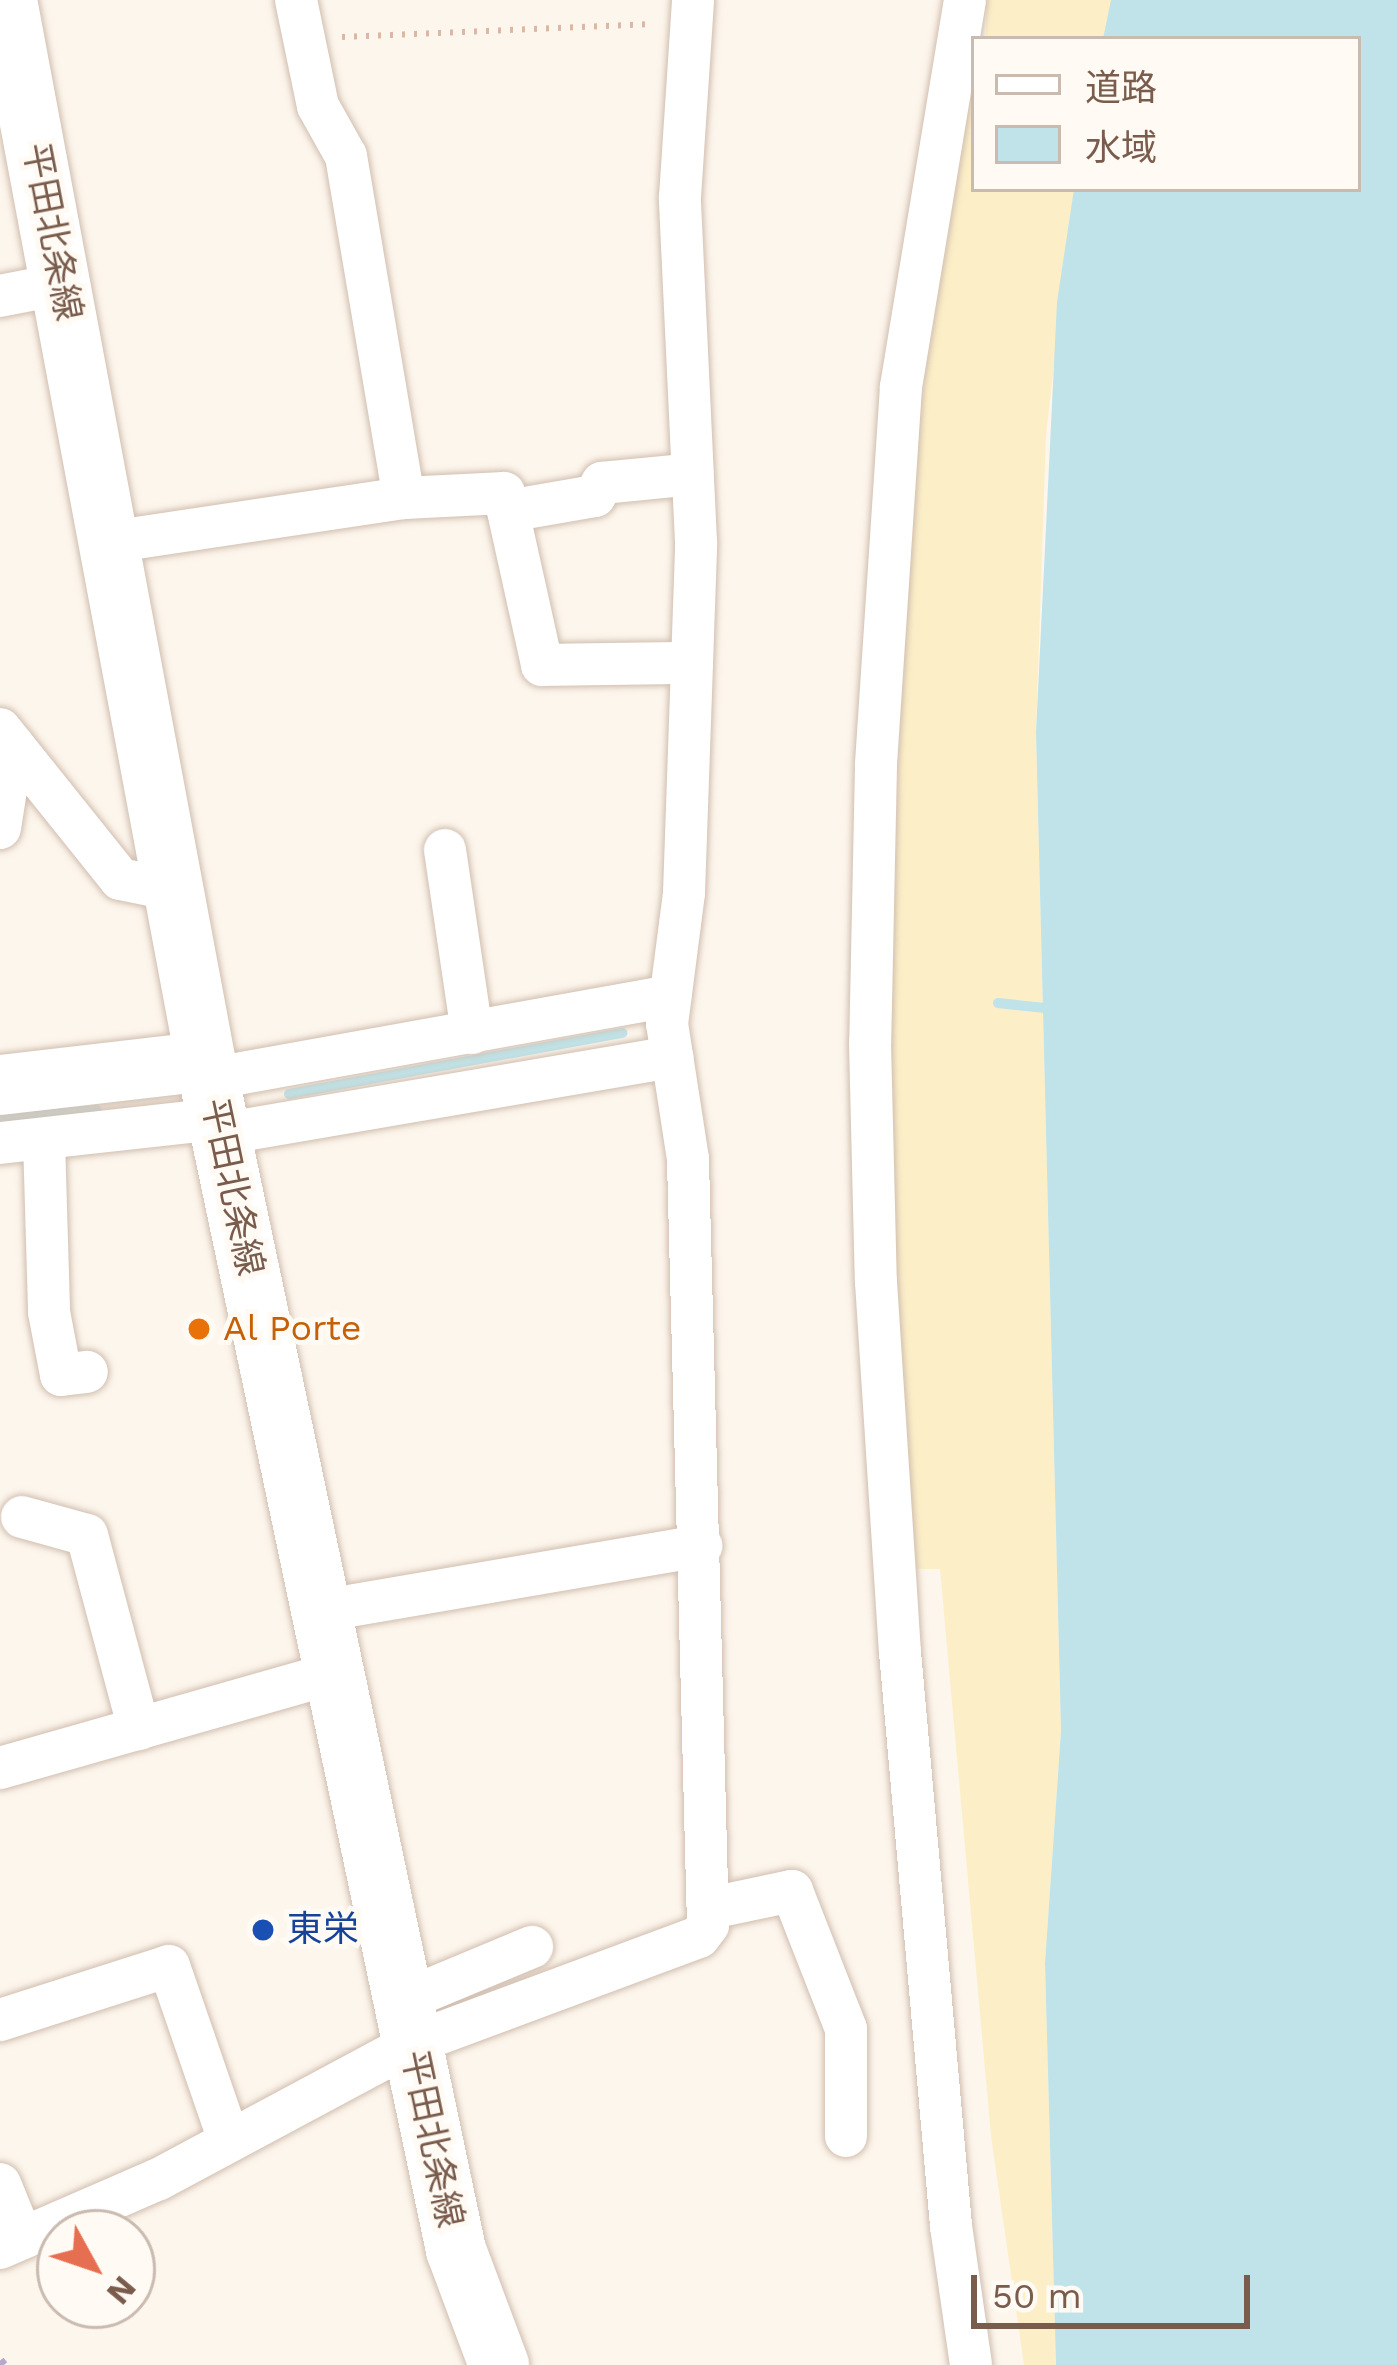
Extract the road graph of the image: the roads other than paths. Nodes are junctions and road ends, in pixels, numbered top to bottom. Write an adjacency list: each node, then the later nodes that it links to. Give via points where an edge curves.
1 (7, 0): 5 (main road, 平田北条線)
2 (965, 0): 39 (street, via 901,387 876,765 870,1043 900,1652 951,2226)
3 (692, 12): 7 (street, via 680,197)
4 (300, 20): 8 (street, via 318,106 346,156)
5 (62, 284): 6 (street); 10 (main road, 平田北条線)
6 (0, 296)
7 (693, 475): 9 (street, via 602,483 595,496); 11 (street)
8 (404, 498): 9 (street, via 504,493); 10 (street)
9 (508, 511): 11 (street, via 542,665)
10 (110, 542): 15 (main road, 平田北条線)
11 (692, 663): 16 (street, via 684,893)
12 (6, 737): 13 (street); 15 (street, via 121,879)
13 (0, 828)
14 (446, 850): 17 (street)
15 (174, 890): 20 (main road, 平田北条線)
16 (671, 996): 17 (street); 18 (street)
17 (472, 1033): 20 (street)
18 (672, 1057): 20 (street); 25 (street, via 688,1159)
19 (0, 1085): 20 (main road)
20 (214, 1098): 21 (street); 26 (main road, 平田北条線)
21 (44, 1140): 22 (street); 23 (street, via 49,1312 62,1375)
22 (0, 1143)
23 (87, 1372)
24 (22, 1517): 28 (street, via 87,1535)
25 (701, 1546): 26 (street); 30 (street)
26 (320, 1611): 27 (main road, 平田北条線)
27 (334, 1673): 28 (street); 33 (main road, 平田北条線)
28 (139, 1729): 29 (street)
29 (0, 1768)
30 (711, 1908): 33 (street, via 699,1937); 34 (street, via 793,1891 846,2029)
31 (532, 1947): 33 (street)
32 (0, 2020): 35 (street, via 169,1966)
33 (406, 2022): 35 (street); 38 (main road, 平田北条線, via 456,2250)
34 (846, 2136)
35 (229, 2140): 37 (street)
36 (0, 2184): 37 (street)
37 (11, 2243)
38 (499, 2365)
39 (971, 2365)

